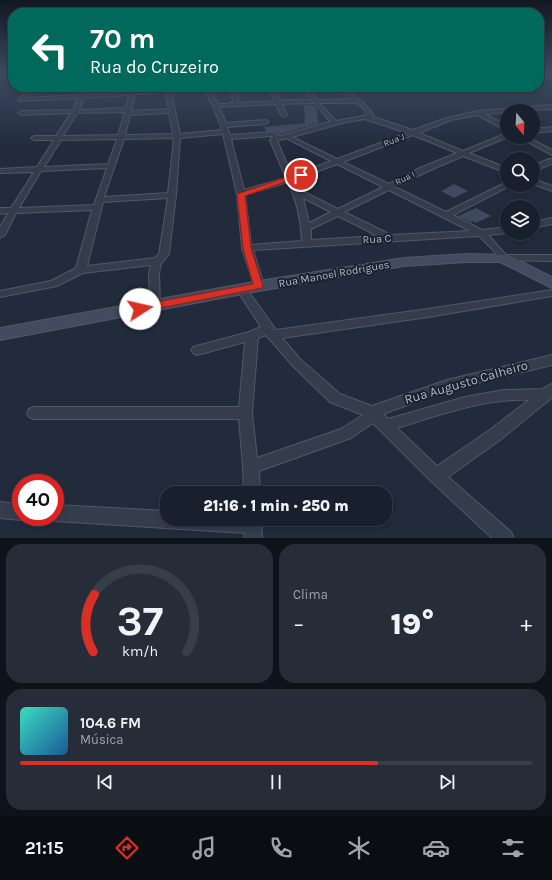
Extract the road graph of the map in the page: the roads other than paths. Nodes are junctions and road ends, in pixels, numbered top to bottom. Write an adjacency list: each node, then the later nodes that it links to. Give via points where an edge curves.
1 (23, 98): 2 (street, via 21,100)
2 (44, 98)
3 (81, 98): 17 (street)
4 (132, 98): 18 (street)
5 (169, 98): 19 (street)
6 (211, 98): 15 (street)
7 (235, 98): 14 (street, via 236,102)
8 (276, 98): 12 (street)
9 (313, 98): 13 (street)
10 (354, 98): 11 (street)
11 (358, 101): 13 (street); 23 (street, via 371,115)
12 (278, 102): 13 (street); 14 (street); 22 (street)
13 (316, 102): 25 (street, via 324,114 333,121)
14 (230, 105): 15 (street)
15 (216, 106): 29 (street)
16 (551, 108): 21 (street, Rua J)
17 (75, 111): 18 (street); 20 (street); 35 (street)
18 (128, 111): 19 (street); 32 (street)
19 (172, 111): 31 (street)
20 (21, 113)
21 (478, 113): 26 (street); 30 (street, Rua J, via 441,122)
22 (284, 115)
23 (366, 117): 25 (street); 30 (street)
24 (266, 122): 29 (street)
25 (332, 123): 33 (street)
26 (500, 125)
27 (552, 129): 28 (street)
28 (540, 130)
29 (225, 131): 31 (street); 37 (street, via 271,134 277,137); 54 (street)
30 (414, 133): 39 (street); 42 (street, Rua J)
31 (177, 136): 32 (street); 55 (street)
32 (121, 137): 35 (street); 43 (street)
33 (288, 137): 37 (street); 42 (street)
34 (34, 138): 35 (street)
35 (59, 138): 46 (street)
36 (500, 138): 39 (street, Rua I)
37 (273, 140): 48 (street)
38 (535, 144): 40 (street)
39 (462, 152): 45 (street); 50 (street, Rua I)
40 (552, 153)
41 (552, 161): 44 (street)
42 (337, 162): 48 (street, Rua J); 50 (street)
43 (110, 166): 46 (street); 56 (street)
44 (540, 166)
45 (500, 168)
46 (38, 170): 47 (street); 58 (street)
47 (0, 171)
48 (290, 179): 53 (street); 54 (street, Rua J)
49 (540, 184): 52 (street)
50 (388, 187): 59 (street, Rua I); 60 (street)
51 (500, 188): 60 (street)
52 (552, 189)
53 (297, 192): 59 (street); 63 (street)
54 (241, 194): 69 (street)
55 (172, 195): 56 (street); 72 (street, via 164,254)
56 (98, 204): 58 (street); 73 (street)
57 (0, 211): 58 (street)
58 (12, 211): 66 (street)
59 (338, 212): 63 (street, Rua I); 67 (street)
60 (445, 216): 65 (street)
61 (552, 221): 62 (street)
62 (540, 224)
63 (306, 228): 68 (street)
64 (500, 231): 65 (street, Rua C)
65 (481, 233): 67 (street, Rua C); 70 (street)
66 (0, 235)
67 (389, 238): 68 (street, Rua C)
68 (307, 243): 69 (street, Rua C)
69 (247, 248): 75 (street)
70 (503, 258): 71 (street, Rua Manoel Rodrigues); 74 (street); 75 (street, Rua Manoel Rodrigues, via 404,262)
71 (552, 258)
72 (158, 261): 73 (street); 79 (street, via 154,273)
73 (81, 270): 78 (street, via 46,286)
74 (552, 283)
75 (258, 286): 76 (street, Rua Manoel Rodrigues)
76 (242, 290): 79 (street, Rua Manoel Rodrigues); 80 (street)
77 (552, 293): 80 (street, via 428,313)
78 (0, 294)
79 (155, 306): 81 (street, Rua Manoel Rodrigues)
80 (271, 332): 82 (street); 86 (street, via 326,392)
81 (0, 334)
82 (252, 336): 83 (street); 88 (street)
83 (197, 350)
84 (552, 360): 86 (street, Rua Augusto Calheiro, via 447,385)
85 (548, 392): 89 (street, via 490,396); 91 (street, via 495,435)
86 (373, 412): 89 (street); 90 (street, Rua Augusto Calheiro, via 365,422 346,434)
87 (34, 413): 88 (street)
88 (245, 413): 90 (street)
89 (387, 425): 91 (street)
90 (251, 467): 92 (street)
91 (436, 476): 97 (street)
92 (252, 486)
93 (0, 510): 94 (street)
94 (12, 511)
95 (64, 515): 96 (street)
96 (253, 527)
97 (500, 537)

